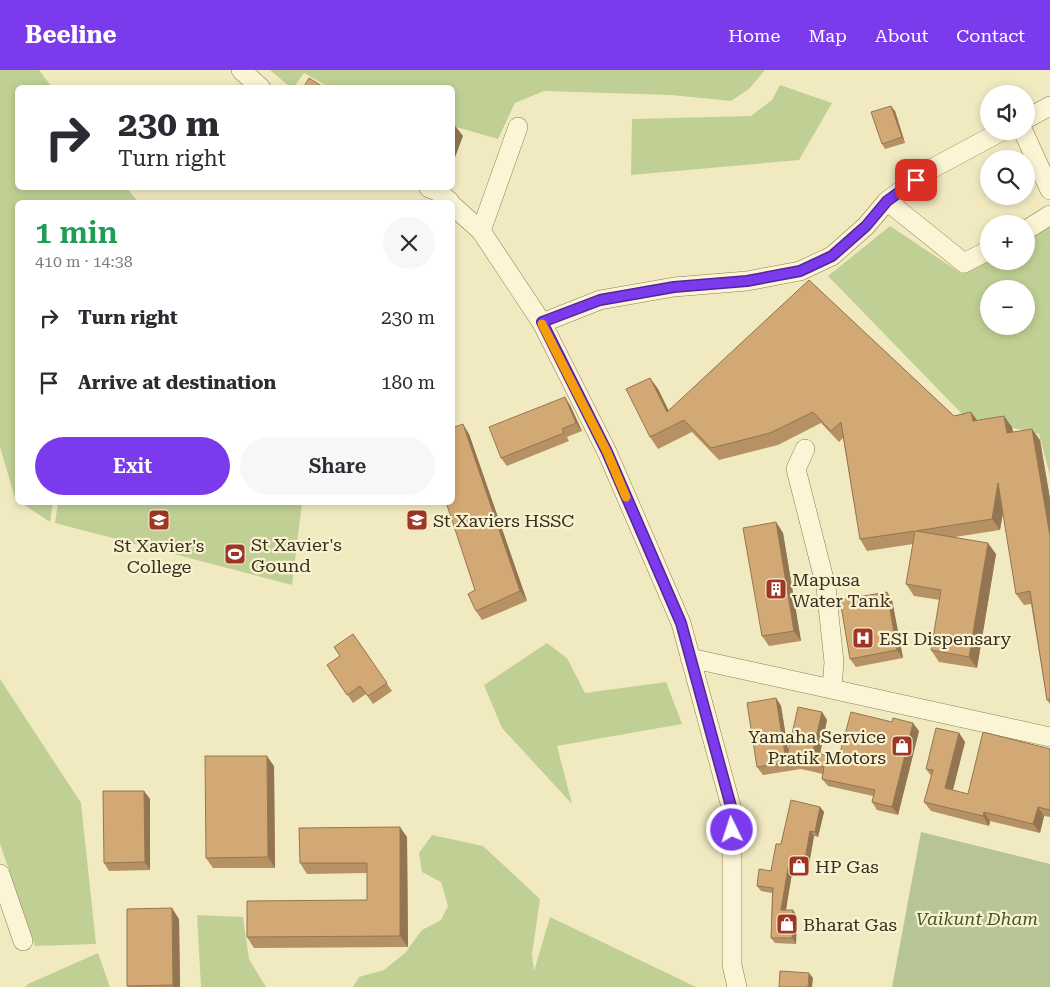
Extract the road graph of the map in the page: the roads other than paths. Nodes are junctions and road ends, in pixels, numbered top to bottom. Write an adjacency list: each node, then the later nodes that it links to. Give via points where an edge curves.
1 (241, 70): 2 (street)
2 (258, 85)
3 (1050, 106): 4 (street)
4 (1035, 114)
5 (518, 126): 15 (street)
6 (985, 140): 11 (street, via 931,169)
7 (1027, 140): 9 (street)
8 (434, 190): 10 (street)
9 (1050, 190)
10 (447, 200)
11 (887, 201): 16 (street, via 964,263); 17 (street, via 866,226 832,256 800,271 600,300)
12 (455, 208): 15 (street)
13 (1050, 215): 14 (street)
14 (1035, 224)
15 (481, 231): 17 (street)
16 (980, 255)
17 (542, 322): 19 (street, via 607,452 681,623)
18 (805, 449): 20 (street, via 796,469 826,586 834,662)
19 (690, 658): 20 (street); 24 (street, via 732,810 732,965)
20 (832, 688): 21 (street)
21 (1050, 738)
22 (0, 874): 23 (street)
23 (23, 941)
24 (737, 987)

